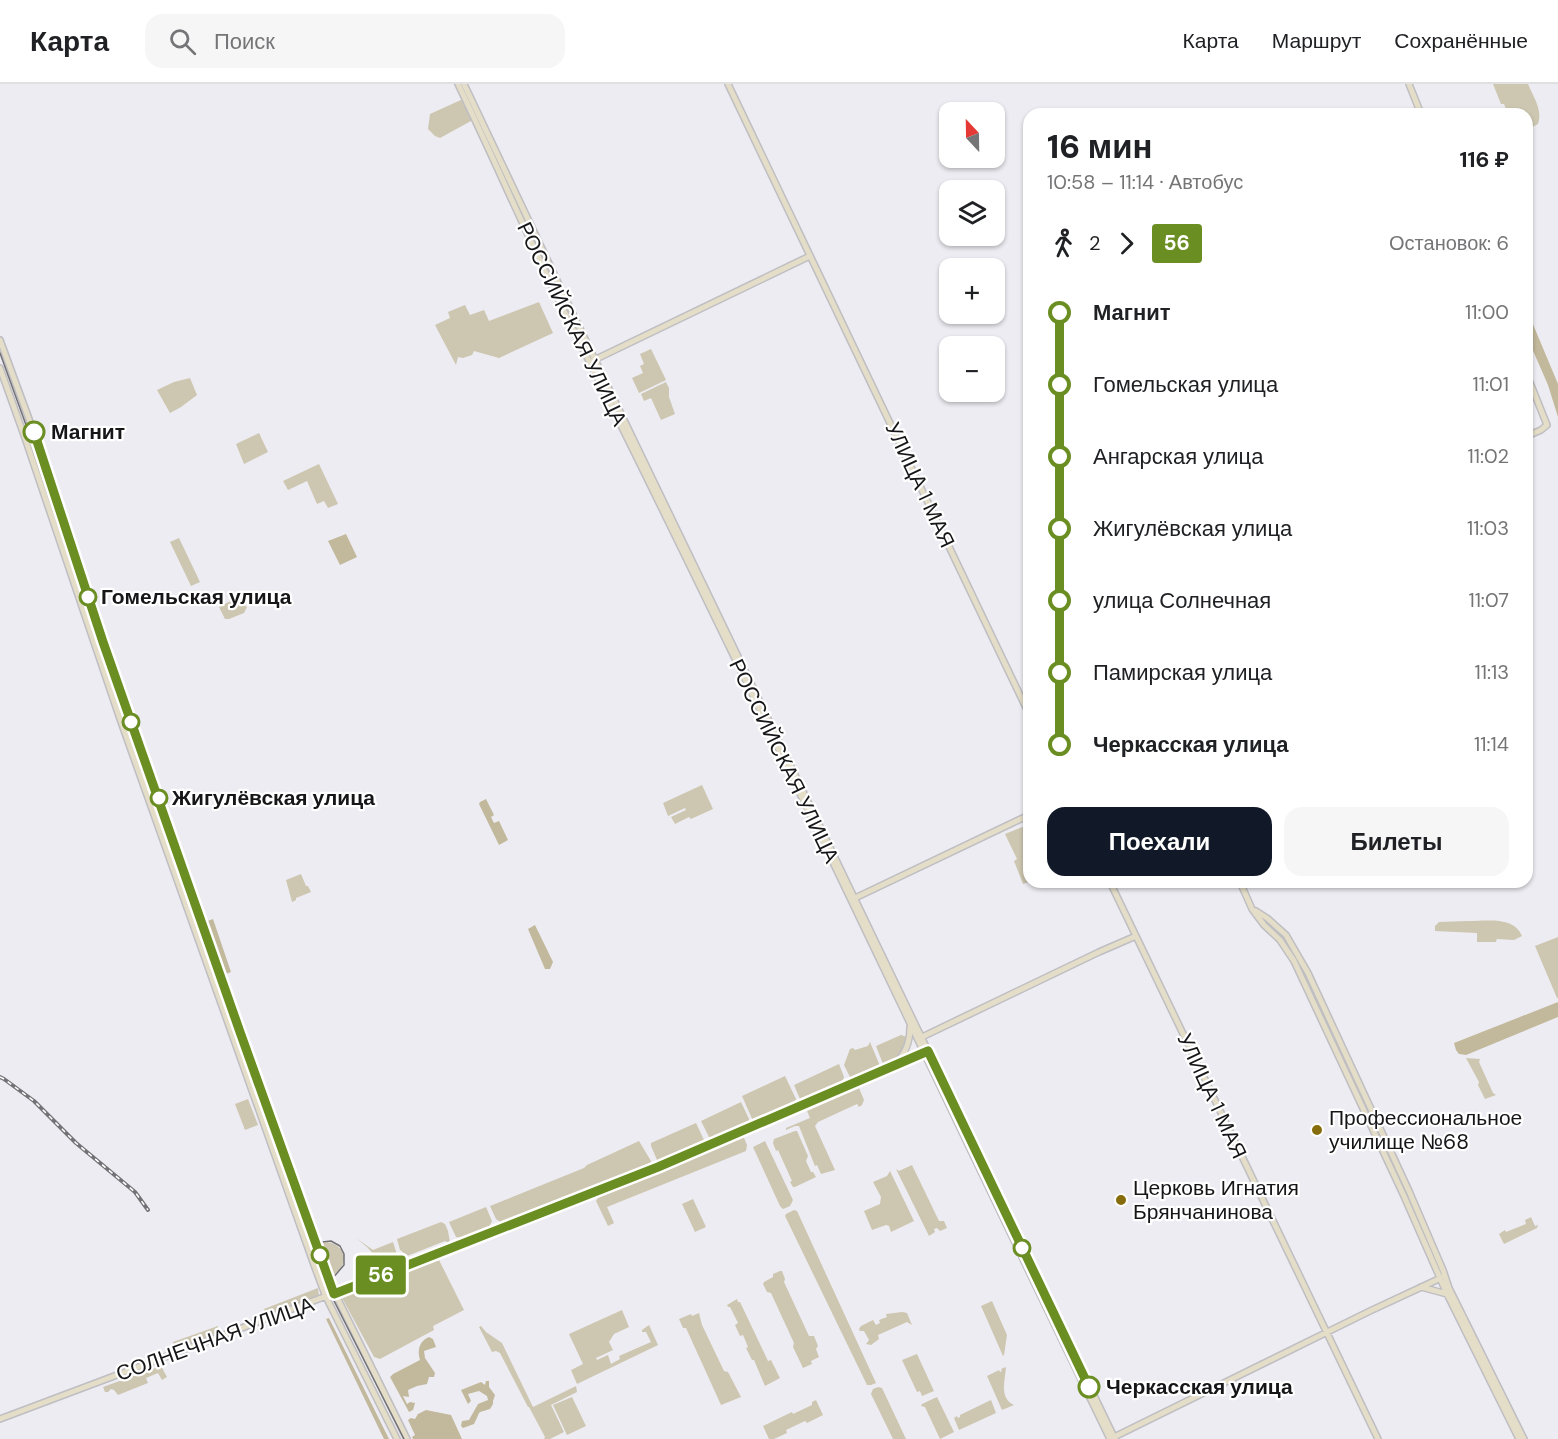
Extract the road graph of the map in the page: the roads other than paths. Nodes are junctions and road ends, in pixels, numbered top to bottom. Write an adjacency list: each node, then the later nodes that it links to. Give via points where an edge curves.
1 (458, 84): 8 (street, РОССИЙСКАЯ УЛИЦА, via 510,198)
2 (464, 84): 8 (street, РОССИЙСКАЯ УЛИЦА)
3 (728, 84): 6 (street, УЛИЦА 1 МАЯ)
4 (1409, 84): 5 (street)
5 (1419, 108)
6 (810, 255): 8 (street); 12 (street, УЛИЦА 1 МАЯ)
7 (0, 340): 14 (street)
8 (593, 361): 20 (street, РОССИЙСКАЯ УЛИЦА)
9 (0, 368): 15 (street)
10 (1533, 390): 11 (street, via 1547,425)
11 (1533, 433)
12 (1023, 701)
13 (1023, 818): 20 (street)
14 (182, 867): 15 (street); 16 (street)
15 (174, 871): 17 (street)
16 (189, 885): 17 (street); 22 (street)
17 (180, 888): 23 (street)
18 (1113, 888): 21 (street, УЛИЦА 1 МАЯ)
19 (1243, 888): 32 (street, via 1264,925 1274,928 1297,959 1357,1078)
20 (853, 899): 24 (street, РОССИЙСКАЯ УЛИЦА); 25 (street, РОССИЙСКАЯ УЛИЦА)
21 (1136, 936): 25 (street); 37 (street, УЛИЦА 1 МАЯ)
22 (232, 1009): 23 (street); 28 (street)
23 (224, 1011): 29 (street)
24 (909, 1021): 26 (street, РОССИЙСКАЯ УЛИЦА); 27 (street, via 909,1045)
25 (922, 1037): 26 (street, РОССИЙСКАЯ УЛИЦА)
26 (927, 1052): 27 (street, СОЛНЕЧНАЯ УЛИЦА); 43 (street, РОССИЙСКАЯ УЛИЦА)
27 (892, 1067): 34 (street, СОЛНЕЧНАЯ УЛИЦА, via 658,1167)
28 (284, 1154): 29 (street, via 281,1159); 30 (street)
29 (276, 1157): 31 (street)
30 (288, 1165): 31 (street); 34 (street)
31 (280, 1168): 36 (street)
32 (1443, 1277): 33 (street); 35 (street); 47 (street)
33 (1421, 1287): 35 (street); 37 (street)
34 (334, 1294): 36 (street, СОЛНЕЧНАЯ УЛИЦА); 38 (street)
35 (1447, 1294): 47 (street)
36 (326, 1297): 39 (street); 42 (street, СОЛНЕЧНАЯ УЛИЦА)
37 (1326, 1332): 43 (street); 46 (street, УЛИЦА 1 МАЯ)
38 (367, 1359): 39 (street); 40 (street)
39 (359, 1363): 41 (street)
40 (370, 1365): 41 (street); 45 (street)
41 (362, 1370): 44 (street)
42 (0, 1419)
43 (1112, 1438)
44 (397, 1439)
45 (407, 1439)
46 (1378, 1439)
47 (1521, 1439)

